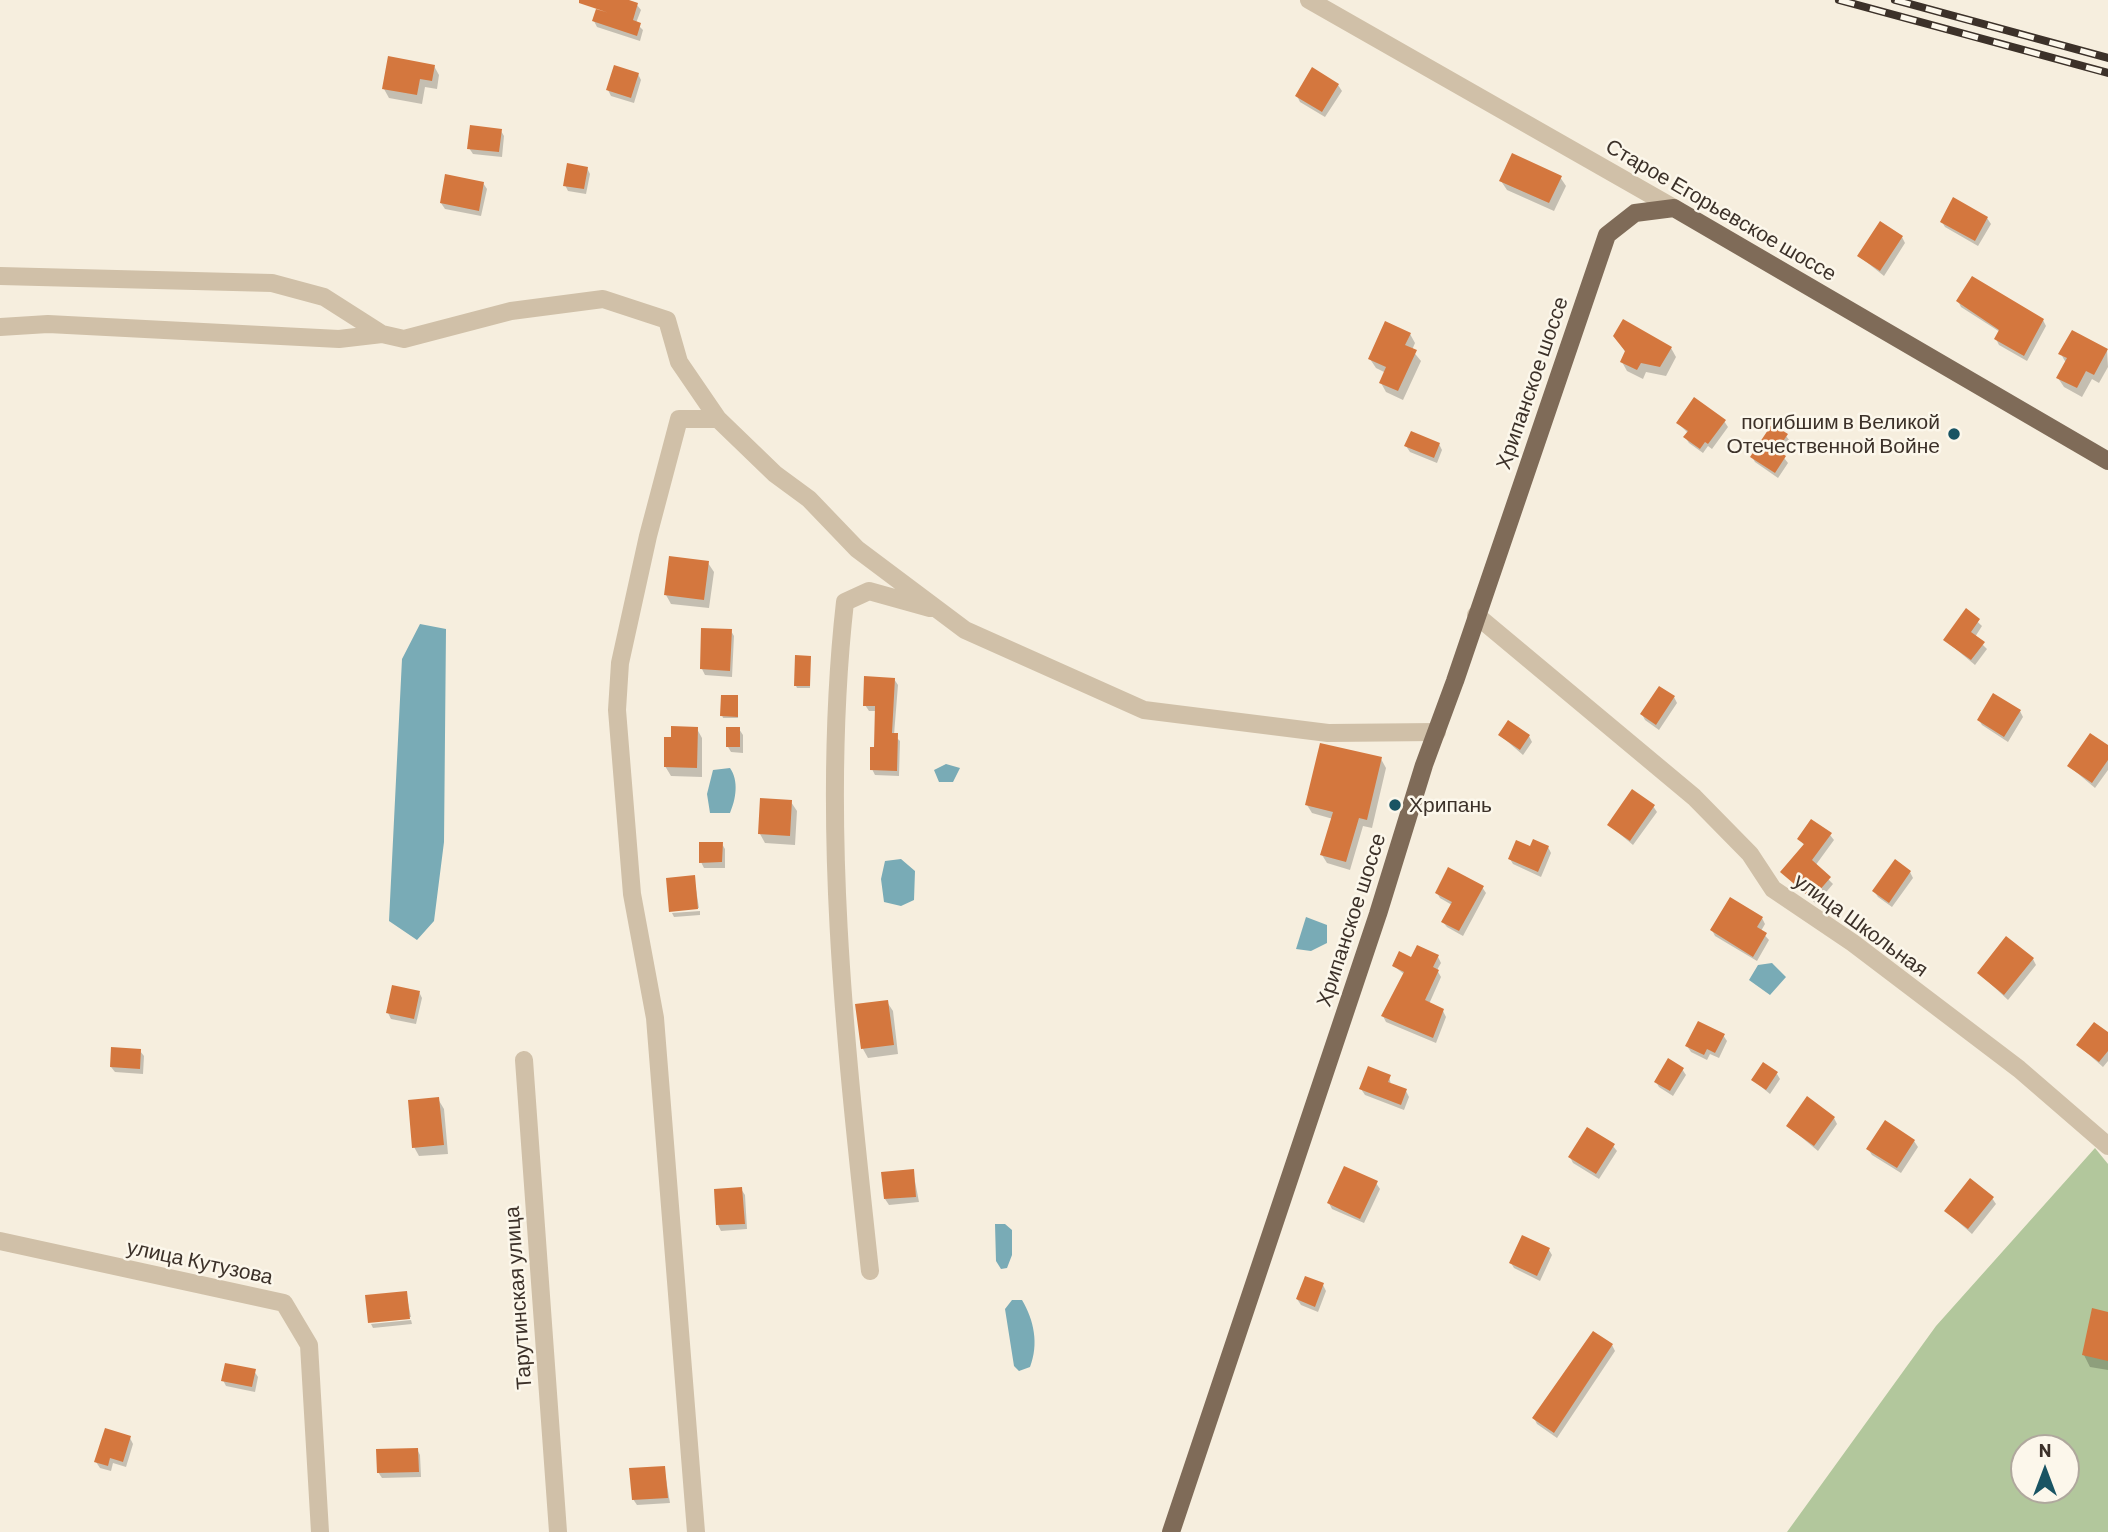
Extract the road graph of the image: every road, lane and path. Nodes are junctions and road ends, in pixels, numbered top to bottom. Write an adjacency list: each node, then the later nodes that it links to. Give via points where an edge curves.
1 (1309, 0): 2 (street, Старое Егорьевское шоссе)
2 (1674, 208): 7 (main road, Старое Егорьевское шоссе); 9 (main road, Хрипанское шоссе, via 1635,213 1607,235)
3 (0, 276): 5 (street, via 272,283 324,296)
4 (0, 327): 5 (street, via 48,324 339,339)
5 (382, 334): 6 (street, via 404,339 511,311 603,299 667,320 678,362)
6 (718, 419): 8 (street, via 775,474 809,499 857,549); 17 (street, via 678,419 620,663 617,710 632,894 655,1018)
7 (2108, 461)
8 (940, 611): 10 (street, via 965,630 1144,710 1328,733); 14 (street, via 869,591 845,602 836,798 840,934)
9 (1476, 615): 10 (main road, Хрипанское шоссе); 12 (street, улица Школьная, via 1694,797 1750,854 1773,889 1853,943 2019,1069)
10 (1437, 732): 18 (main road, Хрипанское шоссе)
11 (524, 1060): 16 (street, Тарутинская улица)
12 (2108, 1146)
13 (0, 1241): 15 (street, улица Кутузова, via 284,1303 309,1345)
14 (870, 1271)
15 (320, 1532)
16 (558, 1532)
17 (696, 1532)
18 (1171, 1532)

